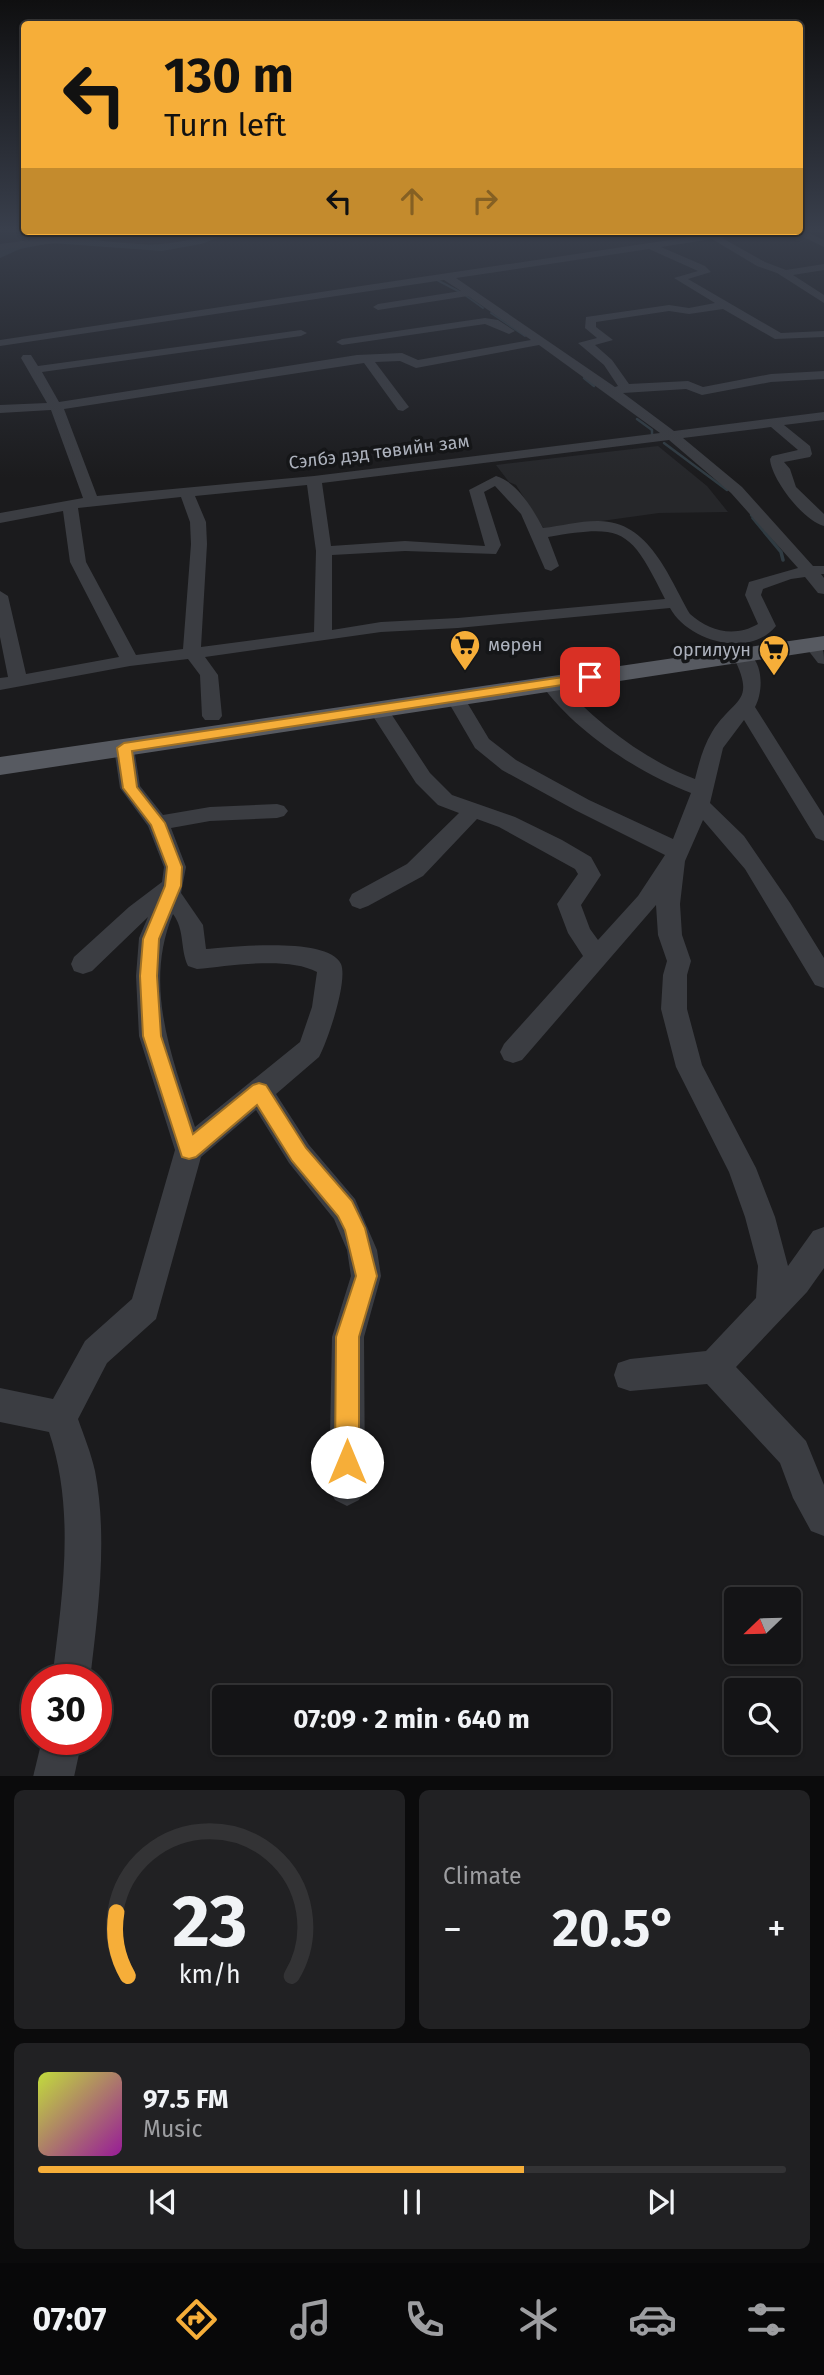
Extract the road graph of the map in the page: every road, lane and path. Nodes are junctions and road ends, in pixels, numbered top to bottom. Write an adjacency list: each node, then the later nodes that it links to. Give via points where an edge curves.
1 (207, 312): 7 (street)
2 (499, 312): 8 (street)
3 (636, 312): 15 (street, via 590,319 590,328 607,340 584,343 611,364)
4 (735, 312): 6 (street, via 779,337)
5 (301, 333): 13 (street)
6 (824, 334)
7 (19, 340): 10 (street); 13 (street)
8 (544, 341): 11 (street); 15 (street)
9 (342, 342): 11 (street, via 485,321)
10 (0, 343)
11 (530, 344): 12 (street, via 416,364 402,357)
12 (367, 359): 16 (street); 17 (street)
13 (33, 370): 16 (street)
14 (824, 374): 15 (street, via 702,391 688,385)
15 (619, 390): 21 (street)
16 (57, 405): 18 (street); 27 (street)
17 (403, 407)
18 (0, 409)
19 (822, 418): 20 (street, Сэлбэ дэд төвийн зам)
20 (773, 422): 21 (street, Сэлбэ дэд төвийн зам); 31 (street, via 805,449 805,454 777,459 784,480)
21 (671, 436): 22 (street, Сэлбэ дэд төвийн зам); 35 (street, via 743,496)
22 (485, 459): 23 (street, Сэлбэ дэд төвийн зам); 24 (street)
23 (314, 480): 25 (street, Сэлбэ дэд төвийн зам); 33 (street)
24 (496, 480): 32 (street, via 526,510); 33 (street, via 476,490 493,545 490,551 405,546)
25 (186, 492): 27 (street, Сэлбэ дэд төвийн зам); 41 (street, via 198,522 200,544 192,610)
26 (0, 501): 29 (street, via 13,506)
27 (92, 501): 28 (street, Сэлбэ дэд төвийн зам)
28 (70, 504): 29 (street, Сэлбэ дэд төвийн зам); 43 (street, via 78,562)
29 (17, 514): 30 (street, Сэлбэ дэд төвийн зам)
30 (0, 518)
31 (824, 521)
32 (539, 533): 34 (street); 38 (street, via 595,526 630,533 646,551)
33 (324, 551): 39 (street)
34 (551, 566)
35 (816, 570): 36 (street); 38 (street, via 755,586 753,595 767,626 761,630 711,636 691,626)
36 (824, 589)
37 (0, 596): 44 (street)
38 (674, 603): 39 (street, via 381,626)
39 (323, 635): 41 (street)
40 (820, 649): 42 (main road)
41 (193, 653): 43 (street); 49 (street, via 209,675)
42 (742, 656): 45 (main road); 47 (street, via 755,681)
43 (130, 661): 44 (street)
44 (9, 682)
45 (550, 684): 46 (main road); 52 (street, via 598,731)
46 (455, 698): 48 (main road); 57 (street, via 482,743 509,765 629,826)
47 (745, 707): 52 (street, via 713,748); 56 (street)
48 (379, 710): 50 (main road); 53 (street, via 423,778 445,800)
49 (212, 716)
50 (124, 748): 51 (main road); 55 (street, via 130,788)
51 (0, 766)
52 (701, 798): 57 (street); 62 (street, via 752,863)
53 (474, 810): 59 (street, via 415,870); 60 (street, via 507,822 583,863 590,875 569,904 580,933)
54 (277, 811): 55 (street, via 210,814)
55 (158, 823): 58 (street, via 175,867)
56 (824, 833)
57 (677, 856): 60 (street, via 646,902); 67 (street, via 668,904 670,935 679,961 674,1009 689,1067 742,1168 760,1217 772,1265)
58 (171, 891): 61 (street, via 137,913); 64 (street, via 193,928 192,950 197,959 309,956 330,967 325,1007 310,1049); 65 (street, via 151,939 152,1036)
59 (360, 900)
60 (597, 957): 63 (street)
61 (83, 964)
62 (824, 978)
63 (513, 1052)
64 (259, 1091): 65 (street); 72 (street, via 299,1154 345,1209 362,1250 366,1276 348,1337)
65 (189, 1150): 71 (street, via 145,1308 96,1352)
66 (824, 1242): 67 (street)
67 (768, 1311): 68 (street)
68 (714, 1367): 69 (street); 73 (street, via 794,1453 805,1486)
69 (630, 1375)
70 (0, 1405): 71 (street)
71 (61, 1418): 74 (street, via 78,1474 82,1538)
72 (347, 1488)
73 (824, 1518)
74 (73, 1664)
75 (58, 1755): 76 (street)
76 (53, 1776)

